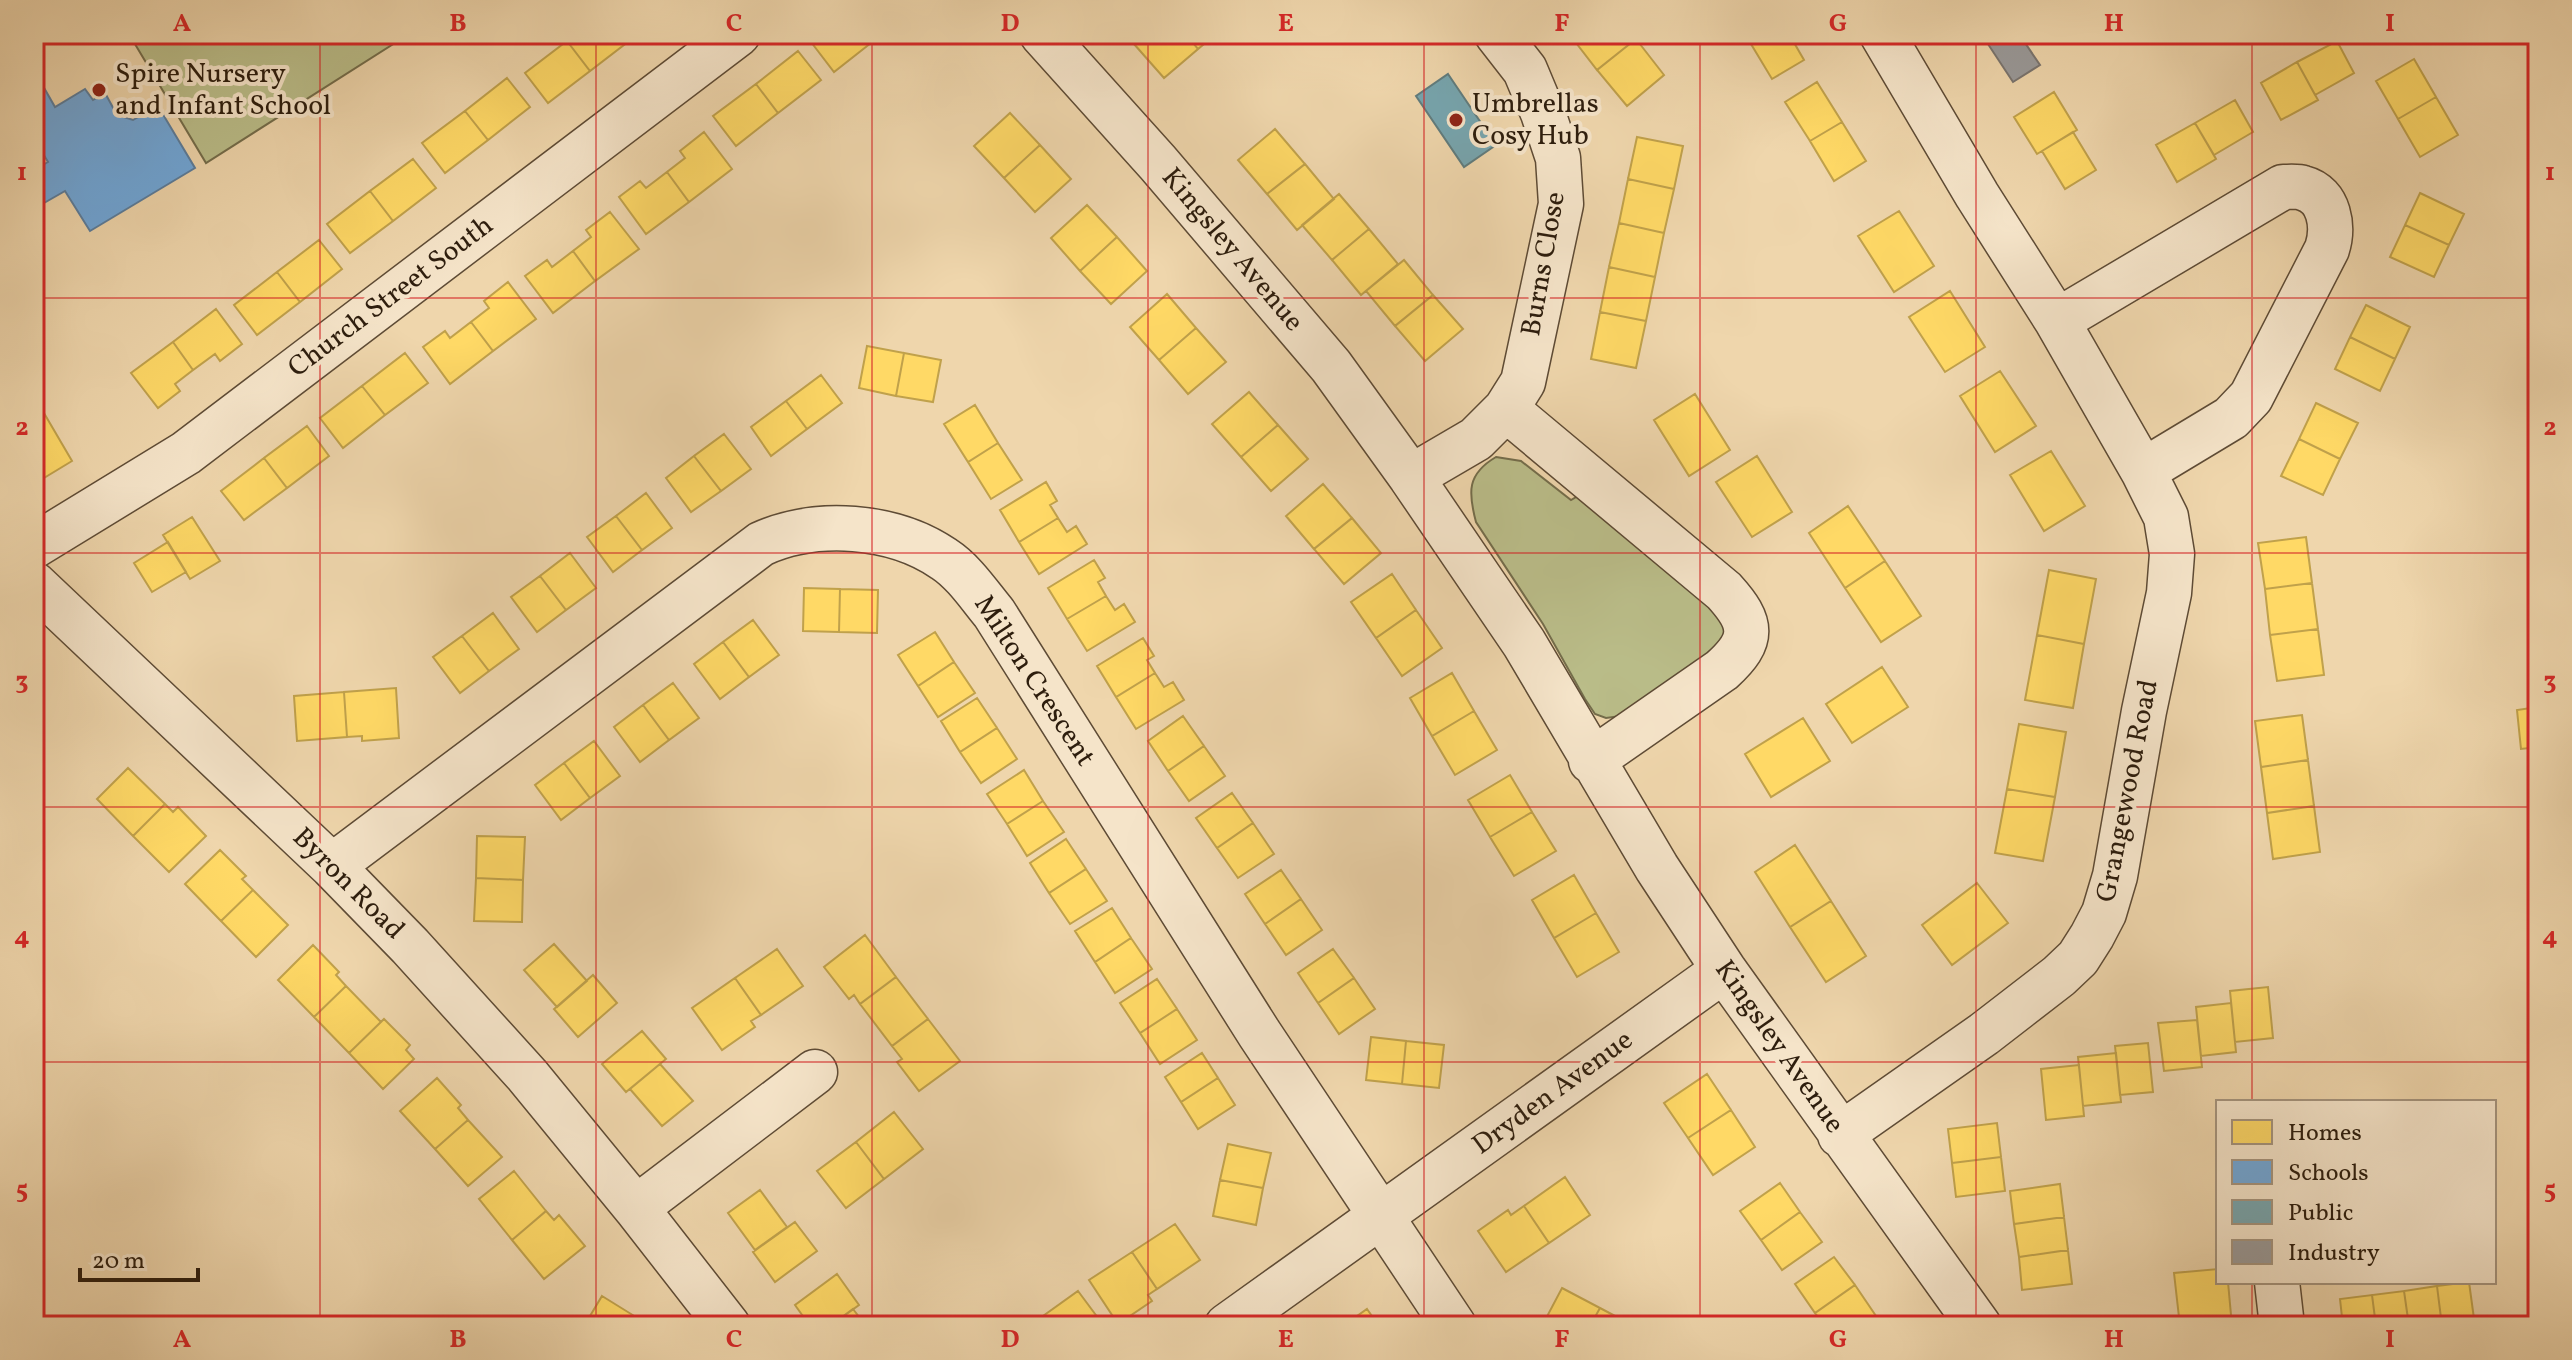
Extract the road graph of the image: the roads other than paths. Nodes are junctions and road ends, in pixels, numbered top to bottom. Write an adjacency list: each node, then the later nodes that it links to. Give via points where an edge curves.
1 (738, 34): 9 (street, Church Street South, via 186,453)
2 (1042, 34): 8 (street, Kingsley Avenue, via 1321,354)
3 (1497, 34): 6 (street, Burns Close, via 1525,70 1543,113 1558,158 1561,204 1523,382)
4 (1882, 34): 5 (street, Grangewood Road)
5 (2057, 321): 7 (street, Grangewood Road); 7 (street, via 2283,187 2318,195 2327,210 2327,249 2251,397 2231,418)
6 (1506, 409): 8 (street, via 1476,439); 11 (street, via 1724,591 1741,610 1747,632 1740,654 1722,670)
7 (2143, 471): 15 (street, Grangewood Road, via 2166,517 2172,554 2169,593 2104,913 2078,958 2059,976)
8 (1411, 477): 11 (street, Kingsley Avenue, via 1524,643)
9 (34, 546)
10 (34, 584): 12 (street, Byron Road)
11 (1591, 761): 13 (street, Kingsley Avenue)
12 (332, 866): 16 (street, Byron Road, via 527,1075); 17 (street, Milton Crescent, via 761,544 829,529 901,538 945,560 994,613)
13 (1724, 970): 15 (street, Kingsley Avenue); 17 (street, Dryden Avenue)
14 (815, 1072): 16 (street)
15 (1840, 1135): 22 (street, Kingsley Avenue)
16 (636, 1208): 19 (street, Byron Road)
17 (1381, 1217): 20 (street, Dryden Avenue); 21 (street)
18 (2277, 1284): 23 (street)
19 (728, 1326)
20 (1227, 1326)
21 (1454, 1326)
22 (1979, 1326)
23 (2282, 1326)

